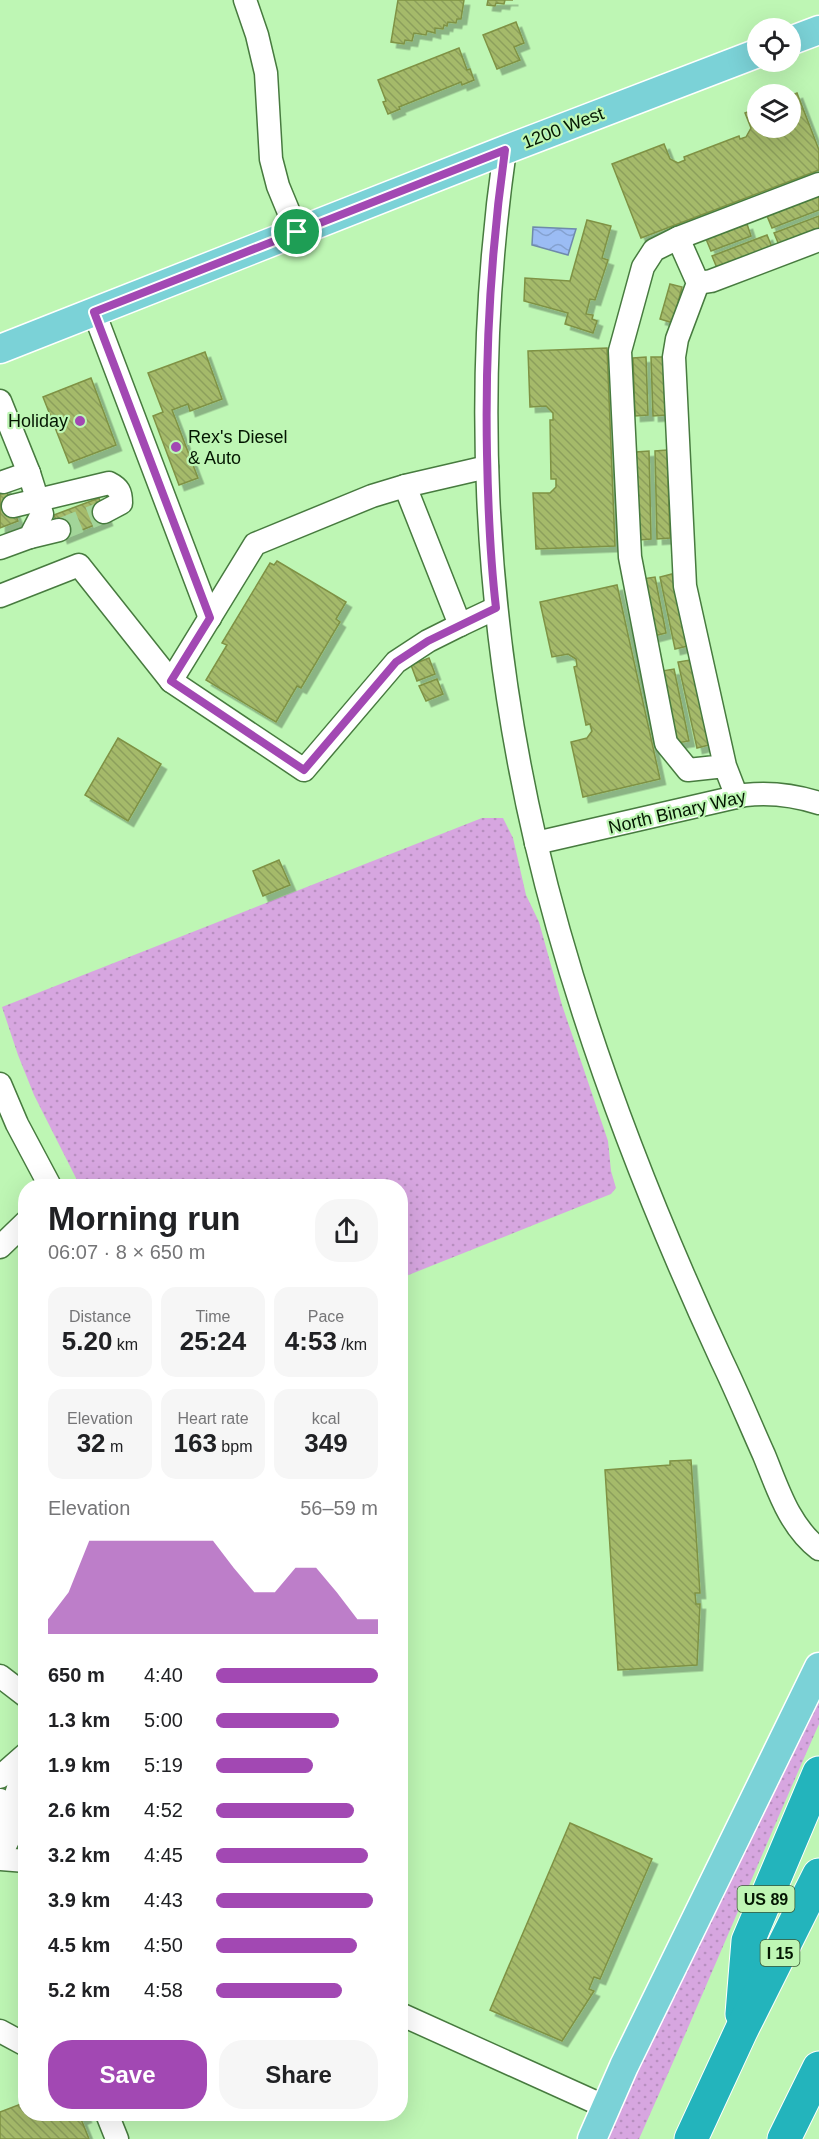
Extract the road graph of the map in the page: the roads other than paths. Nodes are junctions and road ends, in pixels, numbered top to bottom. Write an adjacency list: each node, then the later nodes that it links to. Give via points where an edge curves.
1 (245, 0): 7 (street, via 266,73 273,166)
2 (819, 30): 3 (main road)
3 (801, 37)
4 (747, 57): 5 (main road, 1200 West)
5 (505, 150): 7 (main road, 1200 West); 15 (street, via 491,290)
6 (819, 184): 8 (street)
7 (297, 232): 11 (main road, 1200 West)
8 (678, 238): 10 (street); 30 (street, via 654,250 643,267 620,351 630,557 666,743 688,770)
9 (819, 240): 10 (street)
10 (698, 283): 30 (street, via 674,357 685,586)
11 (94, 312): 12 (main road, 1200 West); 27 (street)
12 (0, 349)
13 (2, 415): 14 (street)
14 (10, 456): 16 (street)
15 (487, 467): 18 (street); 26 (street)
16 (29, 473): 17 (street); 19 (street)
17 (3, 482)
18 (405, 486): 27 (street, via 255,544); 28 (street)
19 (38, 499): 20 (street); 21 (street, via 109,483 117,487 121,503); 23 (street, via 42,514)
20 (12, 506)
21 (104, 512)
22 (59, 530): 23 (street)
23 (30, 537): 24 (street)
24 (0, 548)
25 (0, 596): 29 (street, via 79,566)
26 (496, 608): 28 (street); 33 (street, via 510,712)
27 (210, 618): 29 (street)
28 (460, 625): 29 (street, via 396,662 304,770)
29 (171, 681)
30 (725, 766): 31 (street)
31 (737, 797): 32 (street, North Binary Way, via 775,794); 33 (street, North Binary Way)
32 (819, 803)
33 (536, 843): 38 (street, via 588,1028 655,1208 787,1510 801,1532)
34 (0, 1084): 35 (street)
35 (46, 1179)
36 (18, 1230): 37 (street)
37 (0, 1247)
38 (819, 1549)
39 (819, 1667): 57 (main road)
40 (0, 1676): 41 (street)
41 (18, 1690)
42 (18, 1761): 44 (street)
43 (819, 1773): 54 (highway, US 89, via 748,1941)
44 (0, 1777)
45 (18, 1783): 46 (street)
46 (7, 1811): 47 (street); 48 (street, via 10,1837)
47 (18, 1826)
48 (0, 1852)
49 (0, 1858): 50 (street)
50 (18, 1860)
51 (819, 1875): 54 (highway, I 15)
52 (408, 2018): 57 (street)
53 (0, 2031): 55 (street)
54 (741, 2031): 61 (highway, I 15)
55 (18, 2041)
56 (819, 2068): 62 (highway)
57 (606, 2107): 60 (main road)
58 (110, 2121): 59 (street)
59 (117, 2139)
60 (592, 2139)
61 (692, 2139)
62 (784, 2139)

